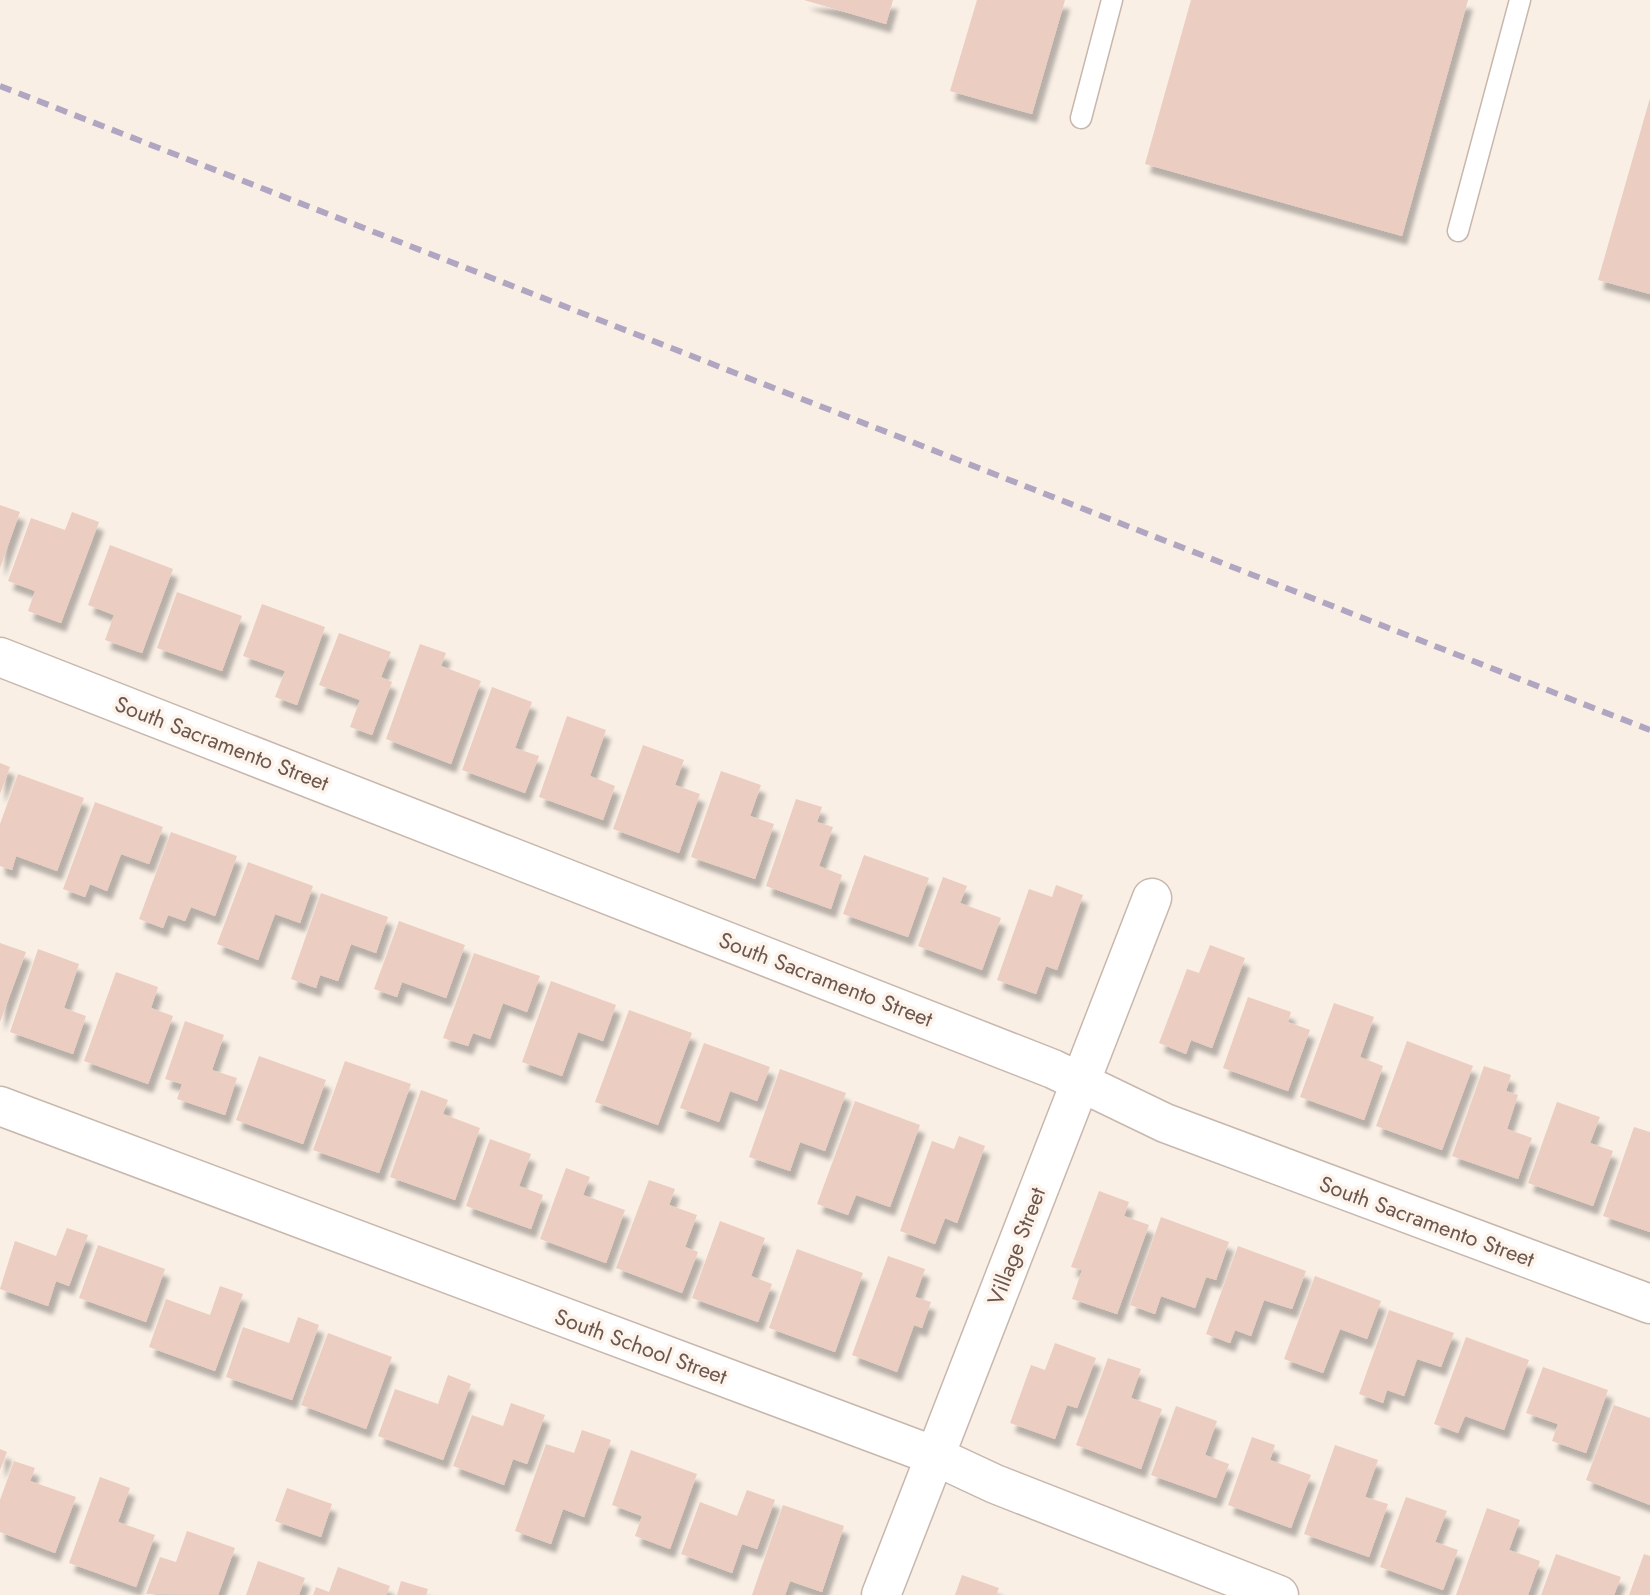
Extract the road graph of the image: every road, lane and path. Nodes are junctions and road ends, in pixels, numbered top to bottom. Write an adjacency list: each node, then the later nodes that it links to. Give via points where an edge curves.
1 (1112, 0): 3 (lane)
2 (1520, 0): 4 (lane)
3 (1081, 118)
4 (1458, 231)
5 (0, 657): 7 (street, South Sacramento Street)
6 (1152, 898): 7 (street, Village Street)
7 (1080, 1081): 9 (street, South Sacramento Street, via 1165,1123); 10 (street, Village Street)
8 (0, 1106): 10 (street, South School Street)
9 (1650, 1304)
10 (935, 1456): 11 (street, Village Street); 12 (street, South School Street)
11 (881, 1595)
12 (1279, 1595)

